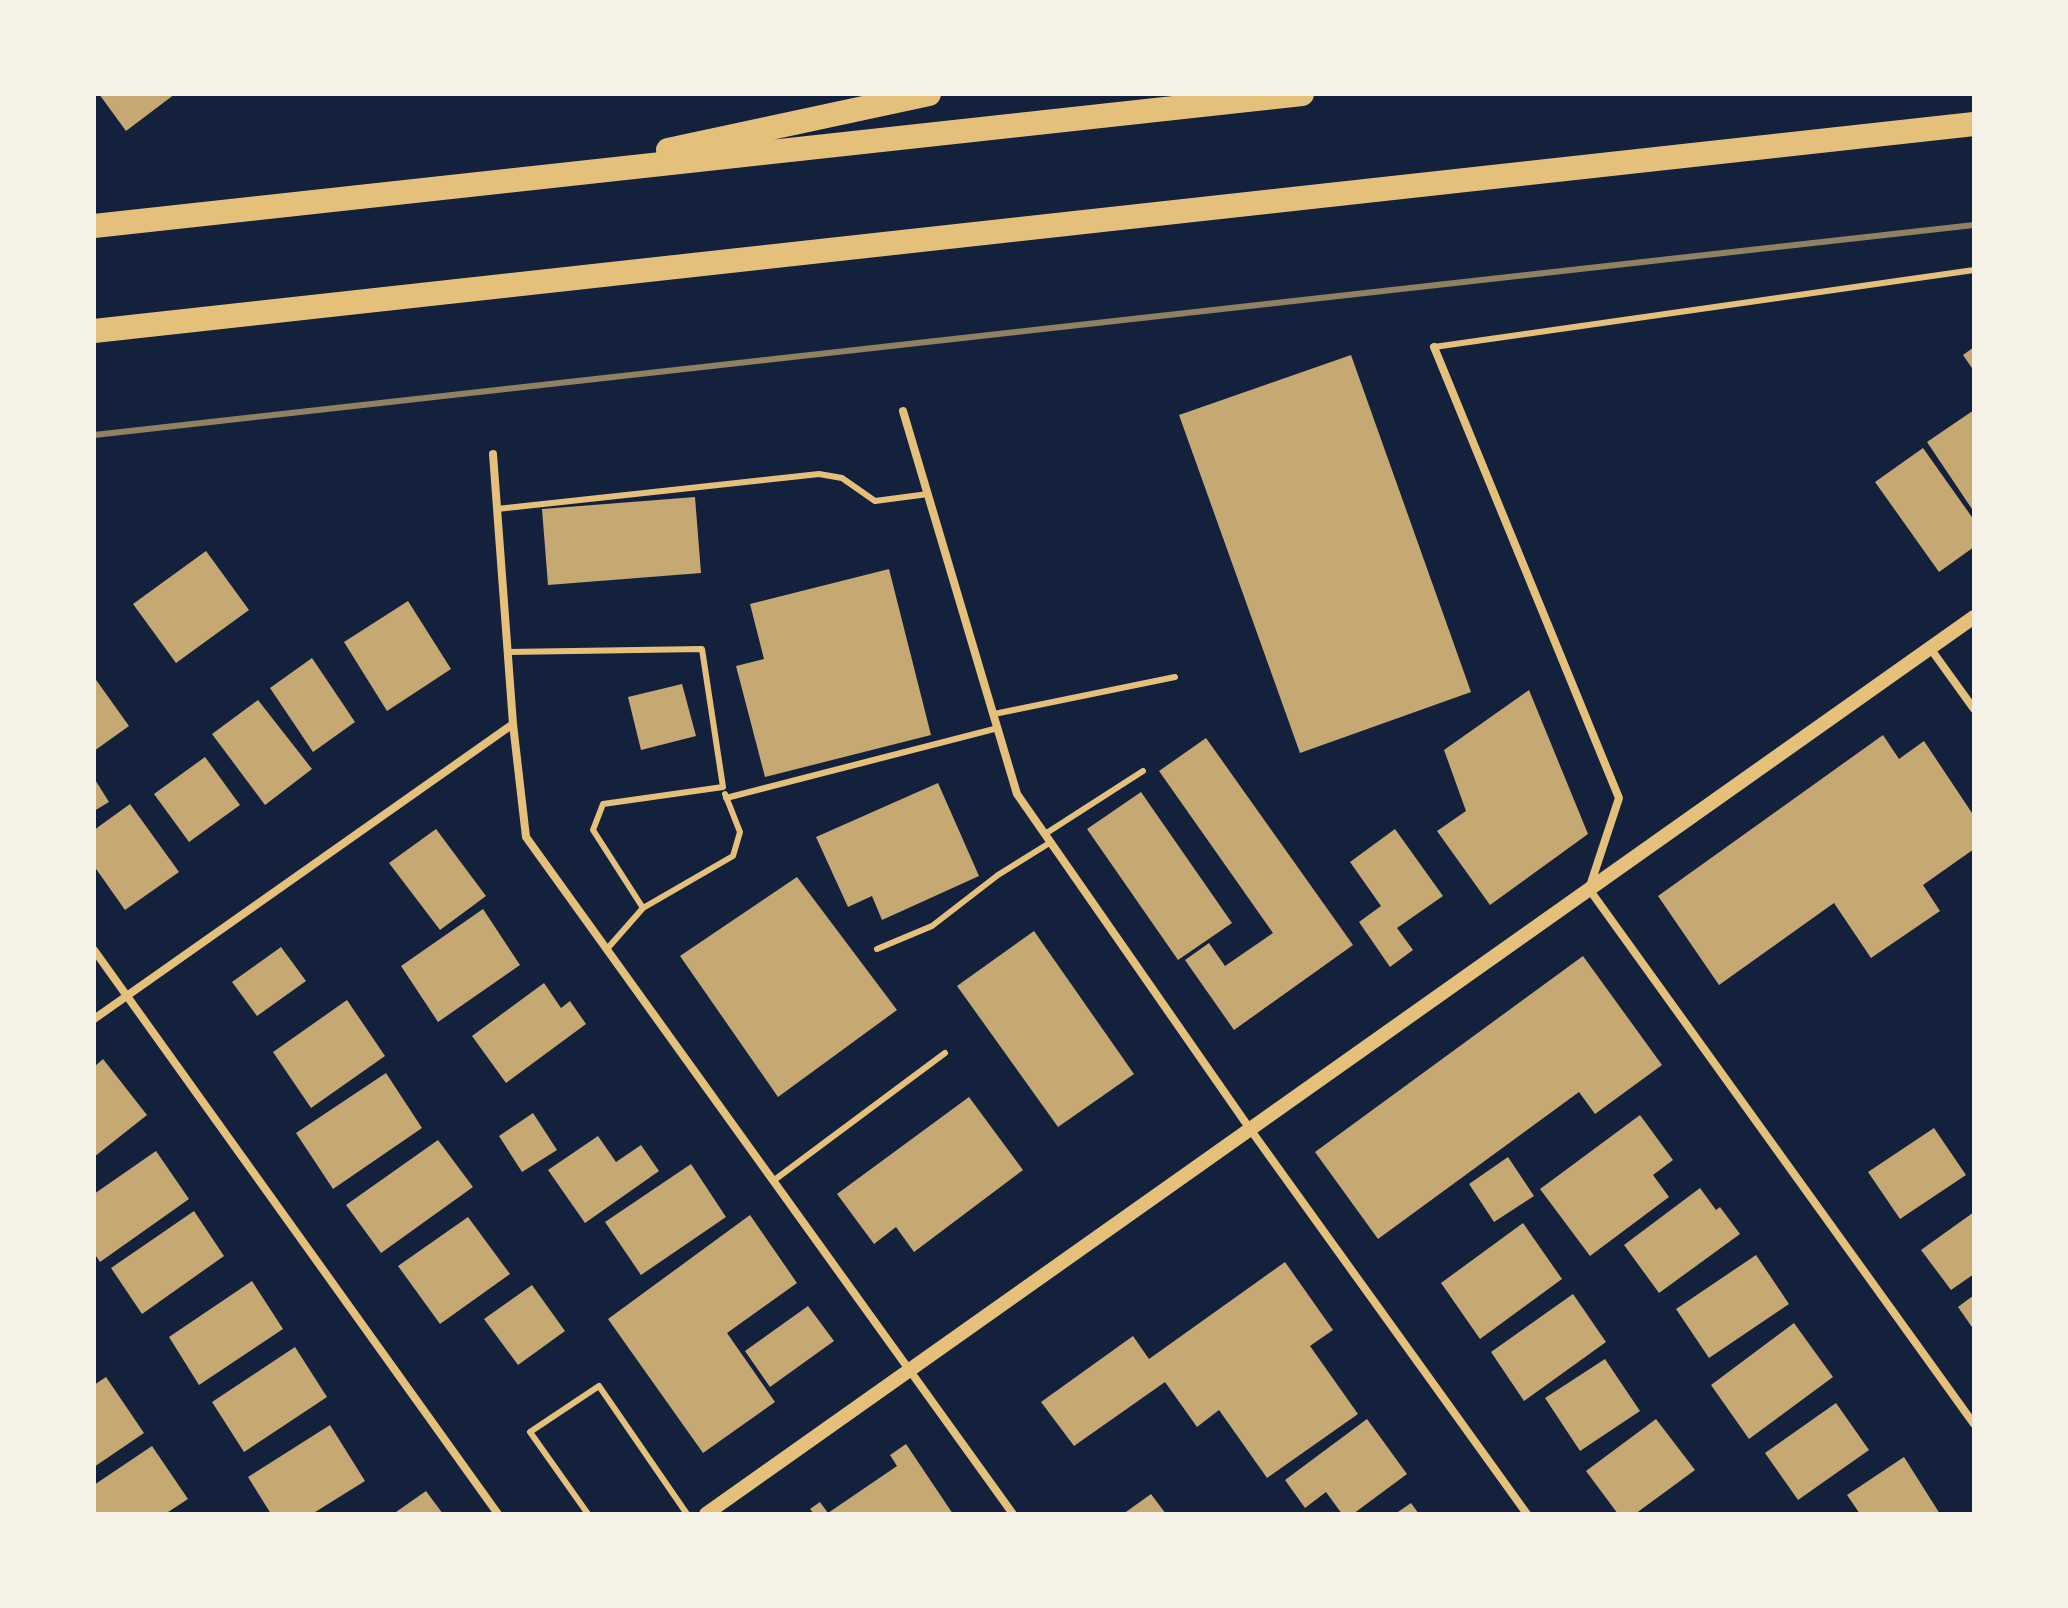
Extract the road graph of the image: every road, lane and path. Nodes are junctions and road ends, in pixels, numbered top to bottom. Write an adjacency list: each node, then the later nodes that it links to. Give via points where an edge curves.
1 (929, 94): 4 (highway)
2 (1302, 94): 4 (highway)
3 (1970, 125): 7 (highway)
4 (540, 178): 5 (highway)
5 (94, 226)
6 (1974, 270): 8 (lane)
7 (94, 331)
8 (1434, 347): 25 (street, via 1619,798)
9 (903, 411): 11 (street)
10 (493, 454): 12 (street)
11 (928, 494): 12 (lane, via 875,501 842,478 819,474); 18 (street)
12 (497, 509): 15 (street)
13 (1974, 617): 14 (street)
14 (1930, 648): 17 (street); 25 (street)
15 (508, 652): 19 (street); 22 (lane, via 702,649)
16 (1175, 677): 18 (lane)
17 (1974, 709)
18 (994, 714): 20 (street)
19 (513, 724): 27 (street, via 526,837); 30 (street)
20 (998, 728): 23 (lane); 24 (street, via 1017,794)
21 (1143, 771): 24 (lane)
22 (723, 787): 23 (lane); 26 (lane, via 603,804 593,830)
23 (726, 798): 26 (lane, via 740,832 733,856)
24 (1048, 838): 28 (lane, via 932,926); 33 (street)
25 (1589, 889): 33 (street); 36 (street)
26 (643, 908): 27 (lane)
27 (607, 949): 34 (street)
28 (877, 949)
29 (94, 950): 30 (street)
30 (127, 996): 31 (street); 37 (street)
31 (94, 1019)
32 (945, 1053): 34 (lane)
33 (1250, 1129): 35 (street); 42 (street)
34 (773, 1181): 35 (street)
35 (909, 1370): 40 (street); 41 (street)
36 (1974, 1424)
37 (498, 1514)
38 (588, 1514): 39 (lane, via 530,1432 599,1386)
39 (687, 1514)
40 (706, 1514)
41 (1013, 1514)
42 (1527, 1514)

